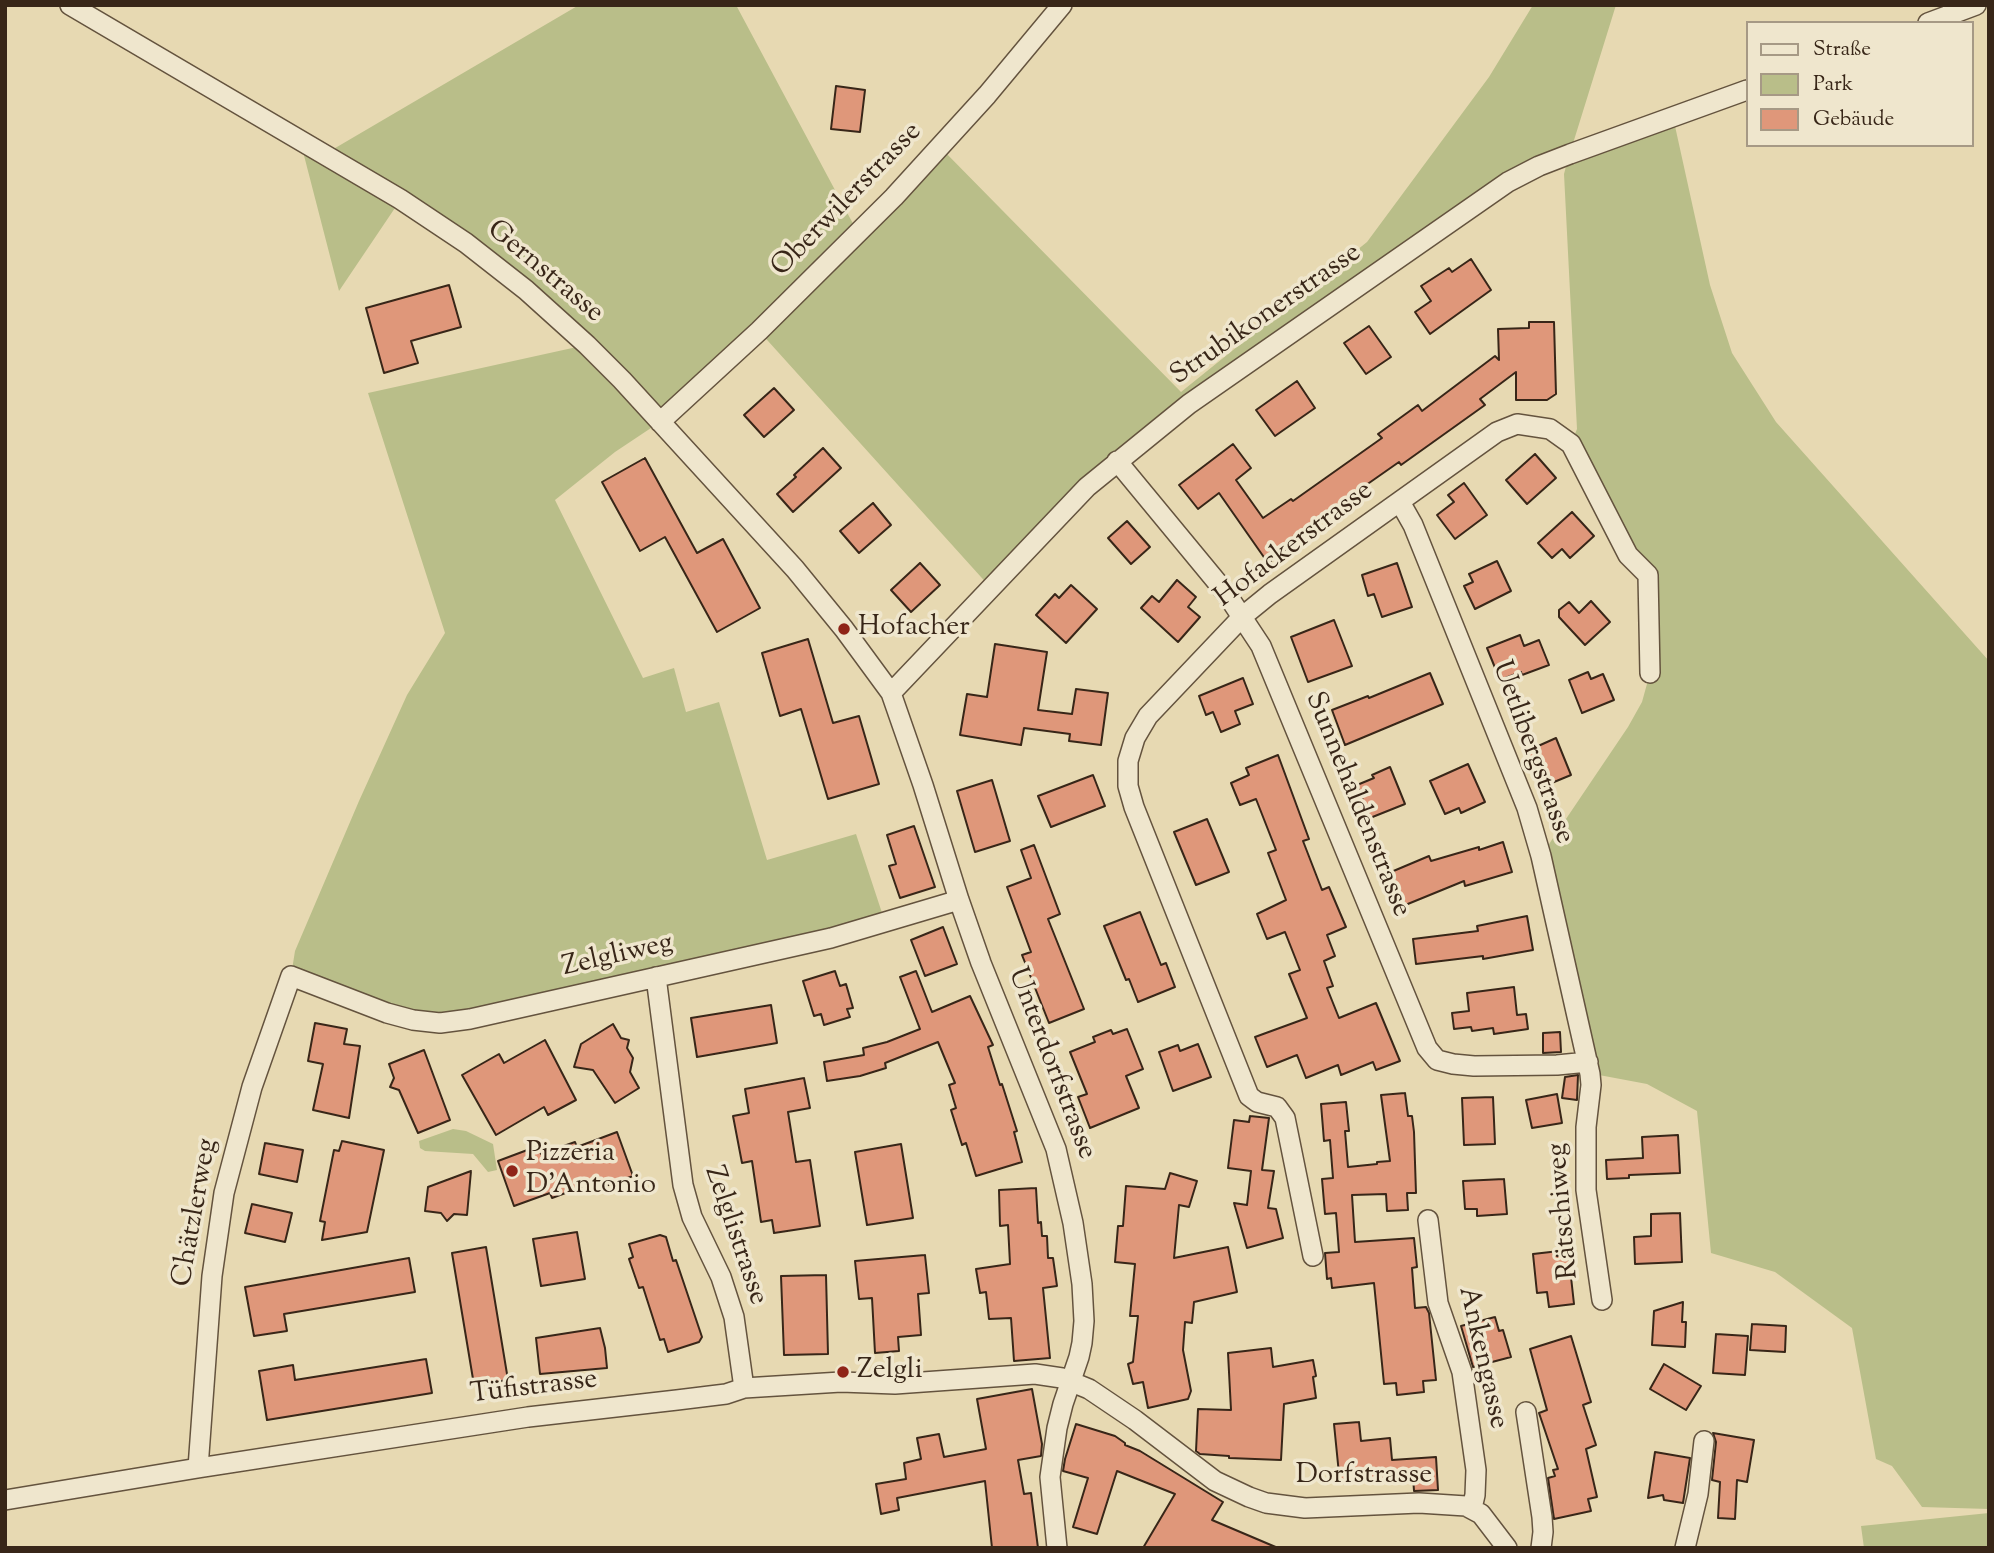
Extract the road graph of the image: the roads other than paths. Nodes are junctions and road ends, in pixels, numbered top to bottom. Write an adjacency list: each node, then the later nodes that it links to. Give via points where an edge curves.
1 (70, 5): 6 (street, Gernstrasse, via 400,199 466,243 587,345)
2 (1062, 5): 6 (street, Oberwilerstrasse, via 894,197)
3 (1976, 5): 4 (street)
4 (1933, 21)
5 (1745, 91): 7 (street, Strubikonerstrasse, via 1570,154 1508,182 1200,396)
6 (660, 422): 11 (street, Gernstrasse, via 810,587)
7 (1117, 461): 9 (street, Sunnehaldenstrasse); 11 (street, Strubikonerstrasse, via 1051,523)
8 (1400, 502): 9 (street, Hofackerstrasse); 10 (street, Hofackerstrasse, via 1497,432 1517,424 1550,429 1571,444 1628,555 1648,575); 15 (street, Uetlibergstrasse, via 1527,808)
9 (1243, 616): 15 (street, Sunnehaldenstrasse, via 1261,646 1427,1048 1437,1060 1453,1064); 17 (street, Hofackerstrasse, via 1149,716 1128,761 1128,786 1249,1096 1277,1107 1285,1118)
10 (1650, 673)
11 (891, 693): 12 (street, Unterdorfstrasse)
12 (959, 900): 14 (street, Zelgliweg, via 831,938); 19 (street, Unterdorfstrasse, via 1056,1149 1082,1284 1082,1343)
13 (291, 976): 14 (street, Zelgliweg, via 387,1013 440,1023); 23 (street, Chätzlerweg, via 251,1087 224,1193 212,1276)
14 (656, 977): 20 (street, Zelglistrasse, via 683,1185 734,1317)
15 (1589, 1068): 18 (street, Rätschiweg, via 1586,1190)
16 (1428, 1220): 25 (street, Ankengasse, via 1437,1303 1462,1373 1476,1470)
17 (1313, 1256)
18 (1602, 1300)
19 (1072, 1381): 20 (street, Tüfistrasse, via 1035,1374); 25 (street, Dorfstrasse, via 1135,1420 1215,1480 1266,1503 1305,1508 1419,1503); 26 (street, Unterdorfstrasse, via 1057,1428 1050,1477)
20 (744, 1388): 23 (street, Tüfistrasse)
21 (1526, 1412): 28 (street, via 1542,1517)
22 (1704, 1441): 29 (street)
23 (198, 1468): 24 (street, Tüfistrasse)
24 (5, 1500)
25 (1472, 1508): 27 (street)
26 (1056, 1548)
27 (1507, 1548)
28 (1541, 1548)
29 (1685, 1548)

